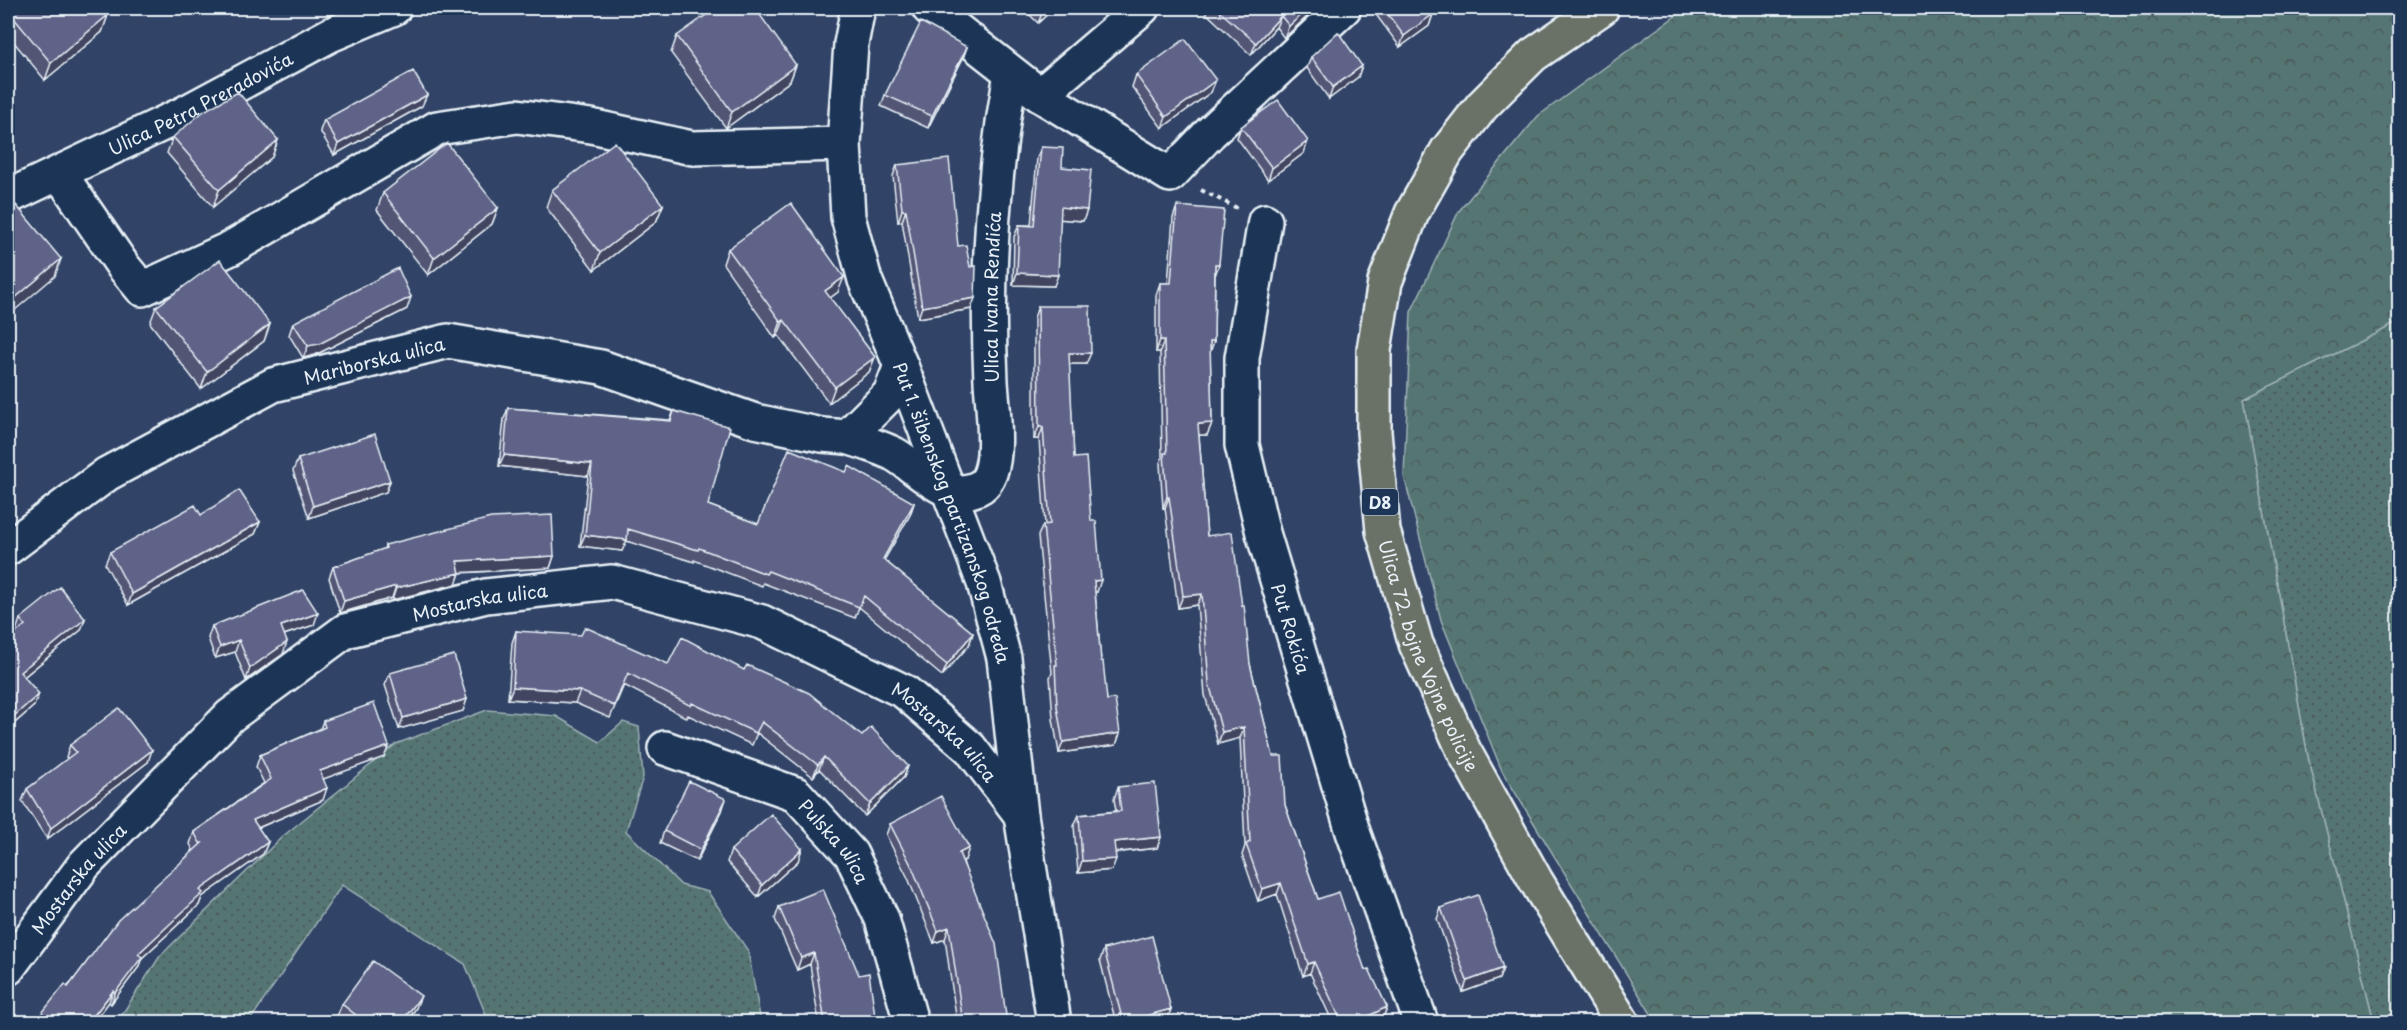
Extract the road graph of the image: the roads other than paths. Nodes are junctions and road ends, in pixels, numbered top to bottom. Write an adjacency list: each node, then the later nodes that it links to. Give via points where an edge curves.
1 (394, 8): 10 (street, Ulica Petra Preradovića, via 330,35)
2 (858, 8): 9 (street, Put 1. šibenskog partizanskog odreda, via 851,44)
3 (929, 8): 7 (street)
4 (1142, 8): 8 (street)
5 (1344, 8): 8 (street, via 1170,174)
6 (1602, 8): 23 (main road, Ulica 72. bojne Vojne policije / D8, via 1533,55 1482,106 1447,152 1412,213 1385,282 1374,350 1374,432 1383,531 1416,644 1464,752)
7 (1011, 73): 8 (street); 15 (street, Ulica Ivana Rendića, via 992,242 990,358 994,459 987,483 976,490)
8 (1040, 95)
9 (844, 144): 10 (street, via 692,148 591,126 517,116 437,128 231,248 142,289); 13 (street, Put 1. šibenskog partizanskog odreda, via 848,217 865,280)
10 (60, 174): 11 (street, Ulica Petra Preradovića)
11 (8, 197)
12 (1265, 222): 22 (street, Put Rokića, via 1242,358 1242,445 1263,533 1353,832)
13 (901, 366): 14 (street, via 890,394); 15 (street, Put 1. šibenskog partizanskog odreda)
14 (847, 437): 15 (street, Mariborska ulica, via 894,454); 16 (street, Mariborska ulica, via 755,421 602,367 448,342 273,385 107,474)
15 (950, 491): 18 (street, Put 1. šibenskog partizanskog odreda, via 984,583 1004,658)
16 (8, 548)
17 (665, 748): 20 (street, Pulska ulica, via 796,794 851,854 882,918)
18 (1022, 815): 19 (street, Mostarska ulica, via 970,748 905,692 762,622 612,582 486,596 345,631 230,716 84,865); 21 (street, Put 1. šibenskog partizanskog odreda)
19 (8, 968)
20 (910, 1023)
21 (1054, 1023)
22 (1420, 1023)
23 (1622, 1023)

